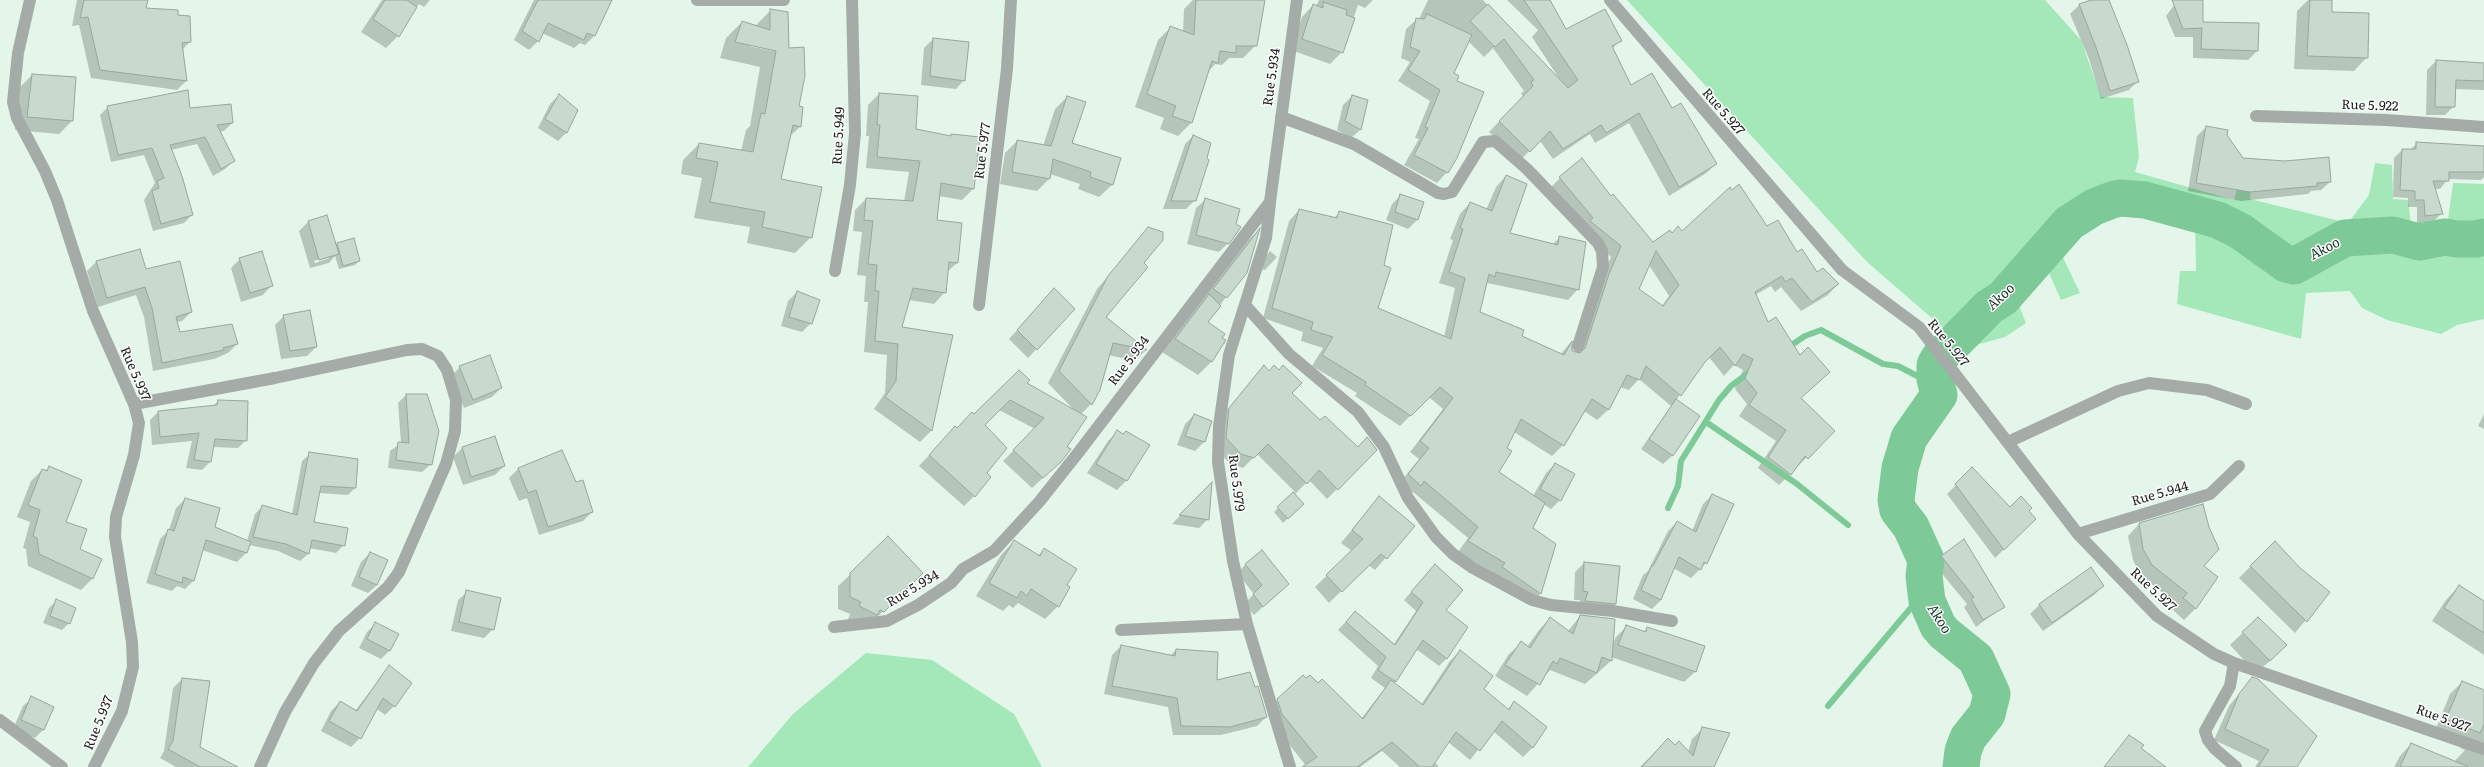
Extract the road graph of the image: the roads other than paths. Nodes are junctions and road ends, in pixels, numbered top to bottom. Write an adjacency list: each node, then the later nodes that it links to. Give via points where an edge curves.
1 (30, 0): 16 (street, Rue 5.937, via 18,53 13,102 17,118 51,186 93,311)
2 (697, 0): 3 (street)
3 (784, 0)
4 (852, 0): 12 (street, Rue 5.949, via 855,133 850,186)
5 (1011, 0): 13 (street, Rue 5.977, via 1007,68)
6 (1297, 0): 9 (street, Rue 5.934)
7 (1610, 0): 18 (street, Rue 5.927, via 1842,270 1860,286 1919,327)
8 (2256, 116): 10 (street, Rue 5.922, via 2386,120)
9 (1281, 117): 11 (street, Rue 5.934); 15 (street, via 1354,144 1438,193 1444,194 1452,192 1483,142 1495,141 1527,169 1598,243 1602,251 1603,267)
10 (2484, 127)
11 (1270, 202): 14 (street, Rue 5.979, via 1266,238); 23 (street, Rue 5.934, via 1039,502 994,551 963,568 951,582 918,605 887,621)
12 (835, 271)
13 (979, 305)
14 (1245, 305): 21 (street, via 1289,354 1358,412 1384,447 1408,498 1436,537 1453,554 1473,568 1532,600 1551,605 1629,613); 22 (street, Rue 5.979, via 1229,354 1219,426 1218,462 1233,561)
15 (1578, 346)
16 (134, 404): 29 (street, Rue 5.937, via 139,423 116,517 115,537 132,642 133,667 122,711); 30 (street, via 407,350 422,349 438,356 447,370 456,400 455,431 446,464 399,572 388,587 339,631 314,663 284,712)
17 (2246, 404): 18 (street, via 2207,390 2149,383 2118,391)
18 (2008, 442): 20 (street, Rue 5.927)
19 (2240, 466): 20 (street, Rue 5.944, via 2210,494)
20 (2078, 534): 25 (street, Rue 5.927, via 2157,616 2214,654)
21 (1672, 621)
22 (1247, 624): 24 (street); 31 (street, Rue 5.979)
23 (834, 627)
24 (1120, 630)
25 (2234, 663): 27 (street, Rue 5.927); 32 (street, via 2230,686 2205,731 2215,749)
26 (0, 720): 28 (street)
27 (2484, 749)
28 (62, 767)
29 (94, 767)
30 (260, 767)
31 (1290, 767)
32 (2236, 767)

